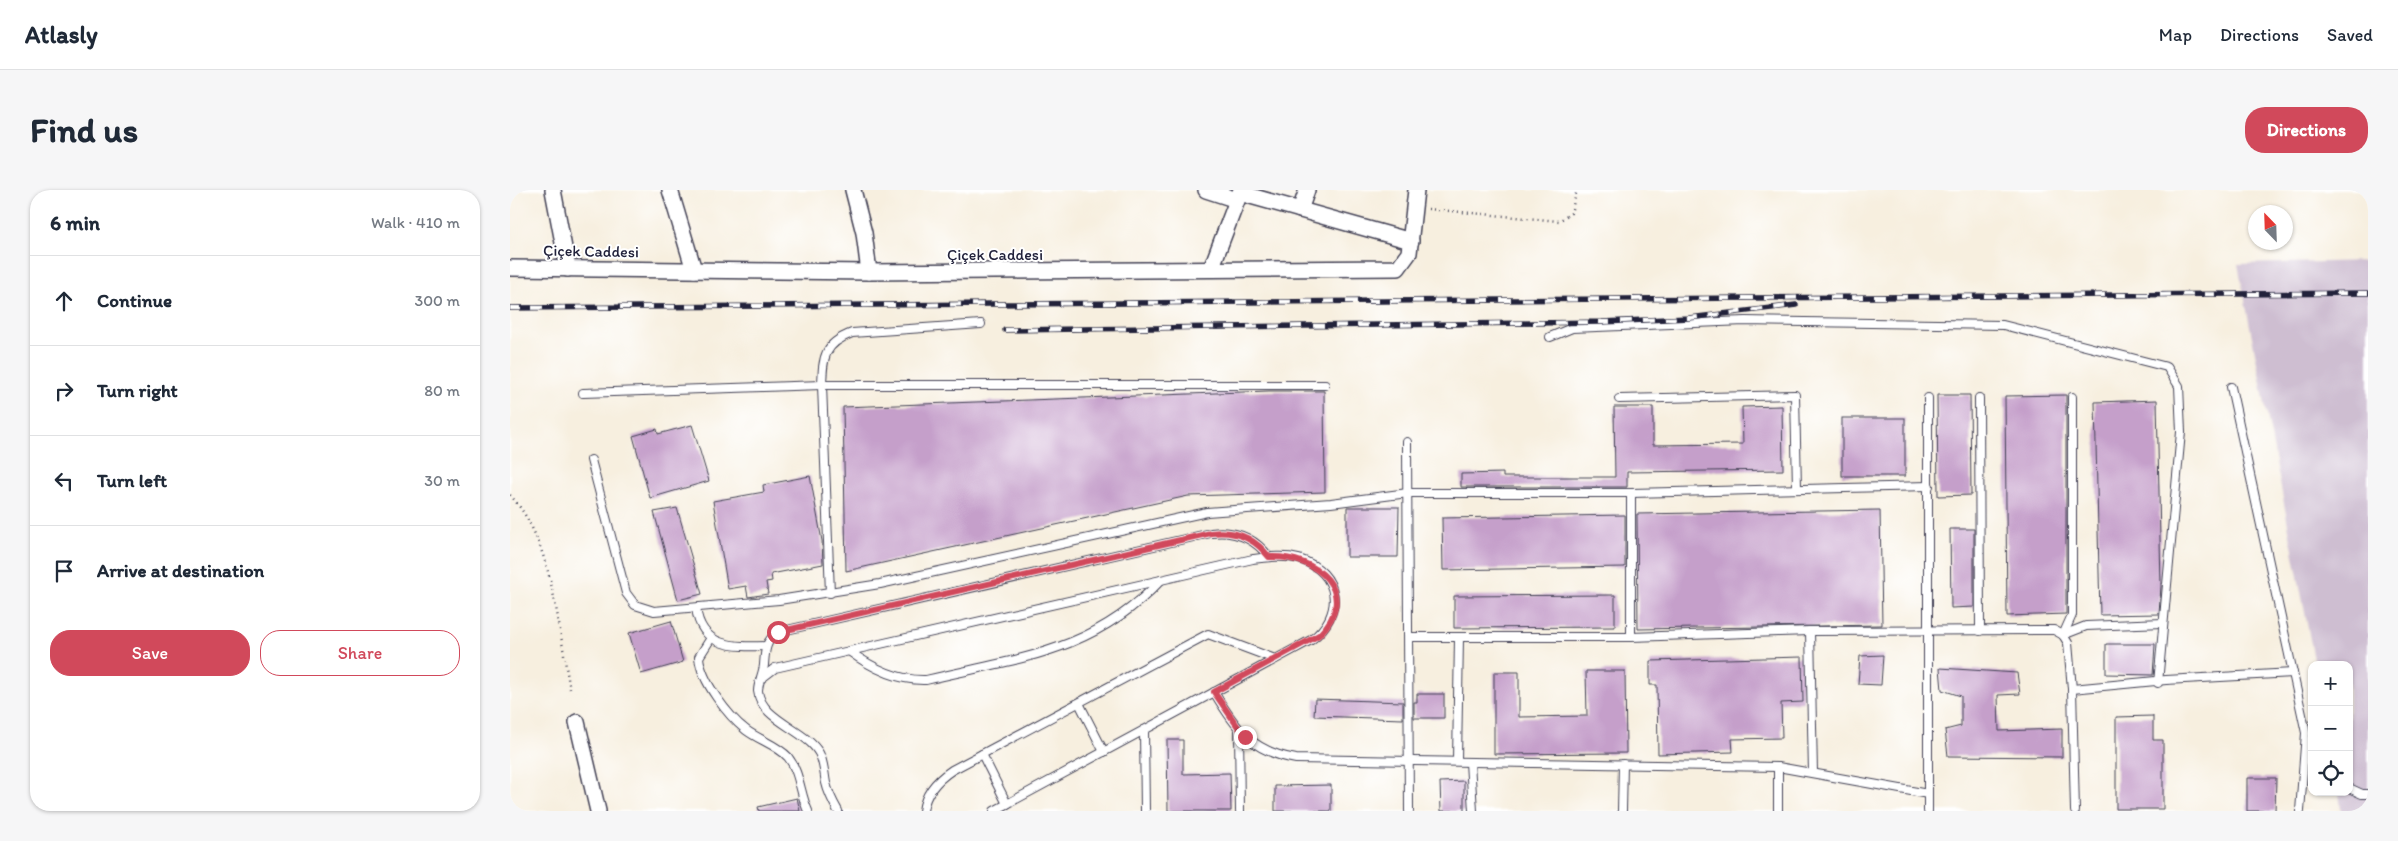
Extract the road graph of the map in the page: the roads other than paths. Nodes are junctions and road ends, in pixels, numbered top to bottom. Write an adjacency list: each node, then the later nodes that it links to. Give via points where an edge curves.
1 (552, 190): 11 (street)
2 (670, 190): 13 (street)
3 (853, 190): 14 (street, via 864,233)
4 (1206, 190): 7 (street)
5 (1307, 190): 8 (street)
6 (1416, 190): 9 (street, Çiçek Caddesi)
7 (1239, 194): 8 (street); 12 (street)
8 (1300, 210): 9 (street)
9 (1411, 241): 12 (street, Çiçek Caddesi, via 1409,253 1398,268)
10 (510, 268): 11 (street, Çiçek Caddesi)
11 (568, 269): 13 (street, Çiçek Caddesi)
12 (1211, 269): 14 (street, Çiçek Caddesi)
13 (694, 270): 14 (street, Çiçek Caddesi)
14 (869, 272)
15 (981, 324): 17 (lane, via 852,333 835,341 826,352)
16 (1550, 337): 35 (lane, via 1572,328 1745,321 2003,325 2167,368 2179,386 2181,432)
17 (822, 385): 18 (lane); 20 (lane); 33 (lane)
18 (1326, 385)
19 (2231, 387): 47 (lane)
20 (583, 393)
21 (2072, 397): 39 (lane, via 2072,615)
22 (1928, 398): 27 (lane)
23 (1979, 398): 38 (lane)
24 (1619, 399): 28 (lane, via 1794,394)
25 (1407, 442): 29 (lane)
26 (591, 460): 34 (lane, via 628,598 648,611)
27 (1928, 486): 28 (lane); 37 (lane)
28 (1797, 488): 30 (lane)
29 (1408, 493): 30 (lane); 33 (lane, via 1331,503 1207,512); 40 (lane)
30 (1631, 493): 43 (lane)
31 (1269, 557): 32 (lane); 44 (lane, via 1256,543 1240,534 1211,533 785,630 773,636); 46 (lane, via 1291,557 1314,566 1329,580 1334,599 1332,614 1325,628 1311,640)
32 (1161, 580): 45 (lane); 45 (lane, via 1125,614 1080,640 1046,652 926,680 888,674)
33 (830, 593): 34 (lane)
34 (696, 608): 42 (lane, via 700,625)
35 (2163, 623): 39 (lane, via 2086,626); 49 (lane)
36 (1810, 631): 37 (lane); 43 (lane); 65 (lane)
37 (1929, 631): 38 (lane); 67 (lane)
38 (1980, 631): 39 (lane, via 2054,630)
39 (2063, 634): 50 (lane, via 2068,643)
40 (1410, 637): 41 (lane); 58 (lane)
41 (1459, 637): 43 (lane); 59 (lane)
42 (711, 638): 44 (lane, via 725,644); 71 (lane, via 699,657 703,674 736,721 789,759)
43 (1631, 638)
44 (766, 646): 48 (lane)
45 (849, 651): 48 (lane, via 775,668)
46 (1275, 660): 51 (lane); 52 (lane, via 1208,634)
47 (2293, 673): 49 (lane); 63 (lane, via 2306,733)
48 (762, 678): 72 (lane, via 758,688 762,702 773,716 799,733 818,752 826,785)
49 (2158, 682): 50 (lane)
50 (2072, 690): 82 (lane)
51 (1214, 692): 54 (lane); 55 (lane)
52 (1079, 703): 56 (lane); 57 (lane)
53 (576, 722): 70 (street)
54 (1239, 729): 58 (lane, via 1257,747 1284,757); 76 (lane)
55 (1144, 730): 56 (lane); 75 (lane)
56 (1104, 752): 69 (lane)
57 (982, 754): 69 (lane); 73 (lane, via 936,783 927,796)
58 (1409, 760): 59 (lane); 77 (lane)
59 (1457, 761): 60 (lane)
60 (1470, 762): 61 (lane); 78 (lane)
61 (1622, 764): 62 (lane); 79 (lane)
62 (1778, 767): 65 (lane); 80 (lane)
63 (2303, 768): 64 (lane); 83 (lane)
64 (2308, 770)
65 (1813, 773): 67 (lane)
66 (2353, 790): 68 (lane)
67 (1928, 794): 81 (lane)
68 (2368, 794)
69 (1007, 804): 74 (lane)
70 (598, 811)
71 (808, 811)
72 (838, 811)
73 (923, 811)
74 (994, 811)
75 (1145, 811)
76 (1240, 811)
77 (1409, 811)
78 (1473, 811)
79 (1622, 811)
80 (1778, 811)
81 (1928, 811)
82 (2075, 811)
83 (2300, 811)

